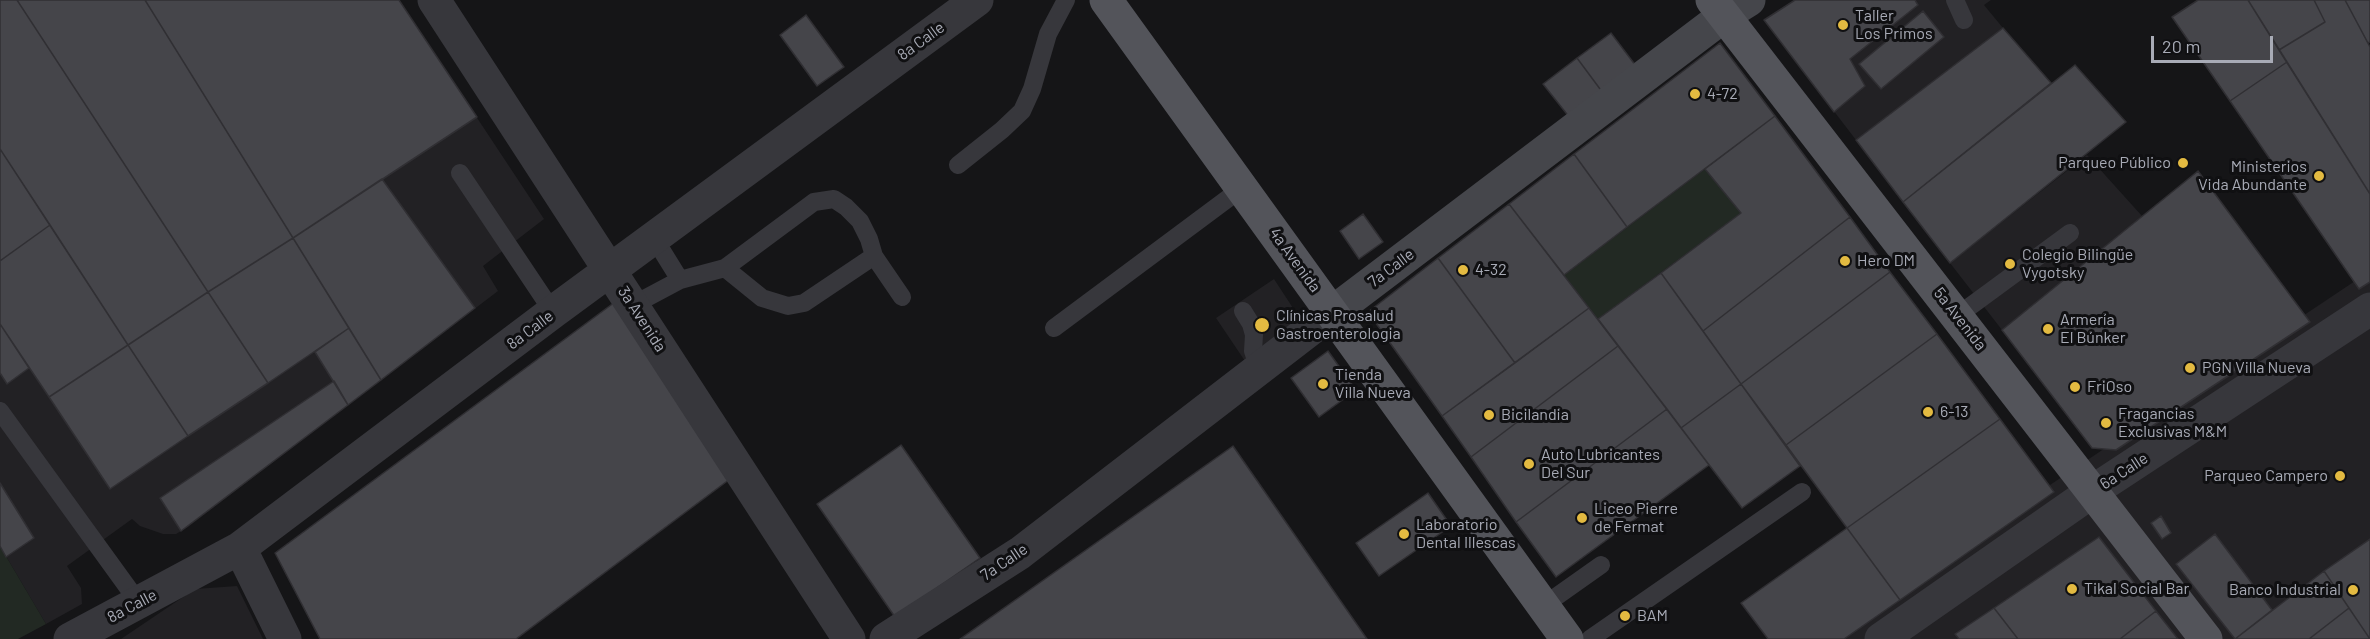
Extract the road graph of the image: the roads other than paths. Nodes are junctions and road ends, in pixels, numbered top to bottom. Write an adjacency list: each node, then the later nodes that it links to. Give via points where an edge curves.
1 (434, 0): 15 (street, 3a Avenida)
2 (977, 0): 12 (street, 8a Calle)
3 (1066, 0): 8 (lane, via 1048,34 1022,111)
4 (1106, 0): 10 (main road, 4a Avenida)
5 (1955, 0): 7 (lane)
6 (1729, 5): 22 (main road, 7a Calle); 23 (main road, 5a Avenida)
7 (1964, 20)
8 (958, 165)
9 (460, 173): 21 (lane)
10 (1242, 188): 22 (main road, 4a Avenida); 24 (lane)
11 (2070, 233): 23 (lane)
12 (654, 238): 15 (street, 8a Calle); 16 (lane)
13 (874, 256): 14 (lane, via 804,303 788,306 762,298); 14 (lane, via 860,221 834,199 814,202); 17 (lane)
14 (725, 268): 16 (lane)
15 (610, 270): 18 (street, 3a Avenida); 21 (street, 8a Calle)
16 (680, 280): 18 (lane)
17 (902, 297)
18 (633, 306): 35 (street, 3a Avenida)
19 (2370, 309): 27 (street, 6a Calle)
20 (1243, 311): 25 (lane, via 1251,324 1252,351)
21 (553, 312): 29 (street, 8a Calle)
22 (1333, 312): 25 (street, 7a Calle); 32 (main road, 4a Avenida)
23 (1957, 316): 27 (main road, 5a Avenida)
24 (1054, 328)
25 (1259, 369): 36 (street, 7a Calle, via 1020,553)
26 (0, 411): 31 (lane)
27 (2093, 491): 39 (street, 6a Calle); 40 (main road, 5a Avenida)
28 (1802, 492): 38 (lane)
29 (240, 548): 31 (street, 8a Calle); 34 (street)
30 (1601, 565): 32 (lane)
31 (139, 603): 33 (street, 8a Calle)
32 (1543, 606): 37 (main road, 4a Avenida)
33 (88, 635)
34 (285, 639)
35 (849, 639)
36 (886, 639)
37 (1567, 639)
38 (1590, 639)
39 (1881, 639)
40 (2206, 639)

